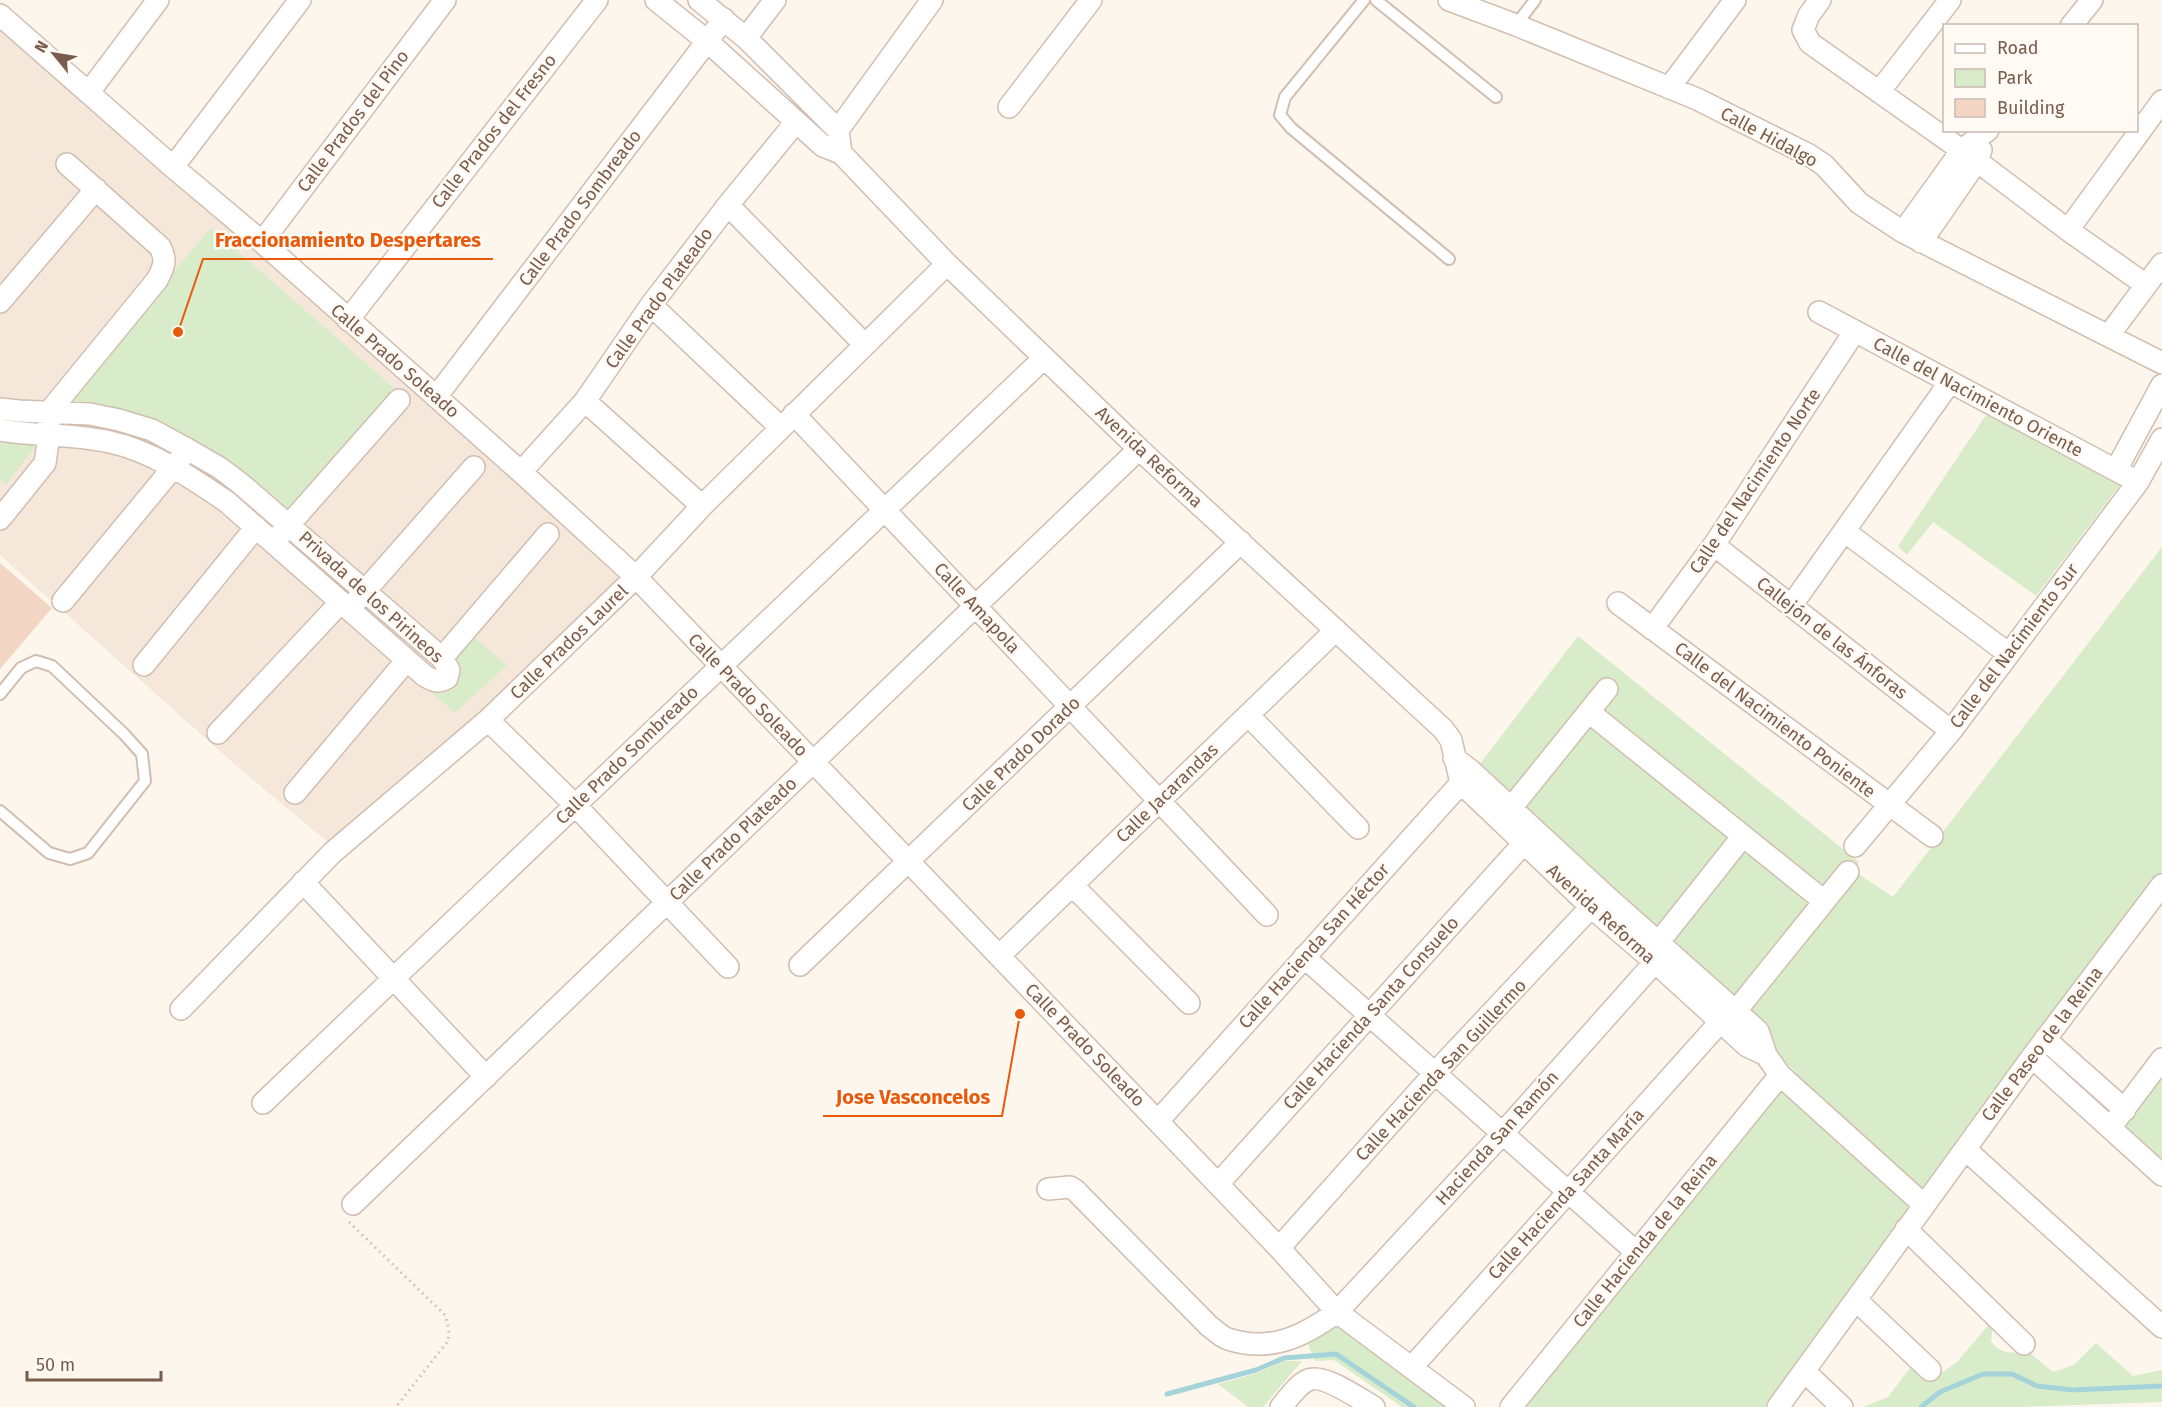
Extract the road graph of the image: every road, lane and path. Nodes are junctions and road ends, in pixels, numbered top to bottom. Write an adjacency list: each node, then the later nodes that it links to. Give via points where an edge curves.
1 (158, 0): 25 (street)
2 (300, 0): 36 (street)
3 (445, 0): 41 (street, Calle Prados del Pino)
4 (597, 0): 49 (street, Calle Prados del Fresno)
5 (656, 0): 23 (street, Avenida Reforma)
6 (699, 0): 19 (street)
7 (775, 0): 22 (street)
8 (932, 0): 31 (street)
9 (1091, 0): 29 (street)
10 (1364, 0): 42 (lane, via 1285,97 1280,115)
11 (1376, 0): 27 (lane)
12 (1449, 0): 21 (street, Calle Hidalgo)
13 (1535, 0): 21 (lane)
14 (1735, 0): 24 (street)
15 (1820, 0): 26 (street, via 1803,30 1810,43)
16 (1950, 0): 26 (street)
17 (2092, 0): 20 (street)
18 (0, 15): 25 (street, Calle Prado Soleado)
19 (724, 19): 22 (street); 23 (street, Calle Prado Sombreado)
20 (2073, 24)
21 (1516, 25): 24 (street, Calle Hidalgo)
22 (746, 38): 31 (street)
23 (707, 40): 30 (street, Avenida Reforma); 57 (street, Calle Prado Sombreado)
24 (1669, 88): 40 (street, Calle Hidalgo, via 1809,154 1859,203)
25 (89, 92): 36 (street, Calle Prado Soleado)
26 (1879, 92): 34 (street)
27 (1496, 96)
28 (2162, 101): 39 (street)
29 (1009, 107)
30 (796, 122): 33 (street, Avenida Reforma, via 823,146); 38 (street, Calle Prado Plateado)
31 (838, 130): 33 (street)
32 (1987, 132): 34 (street)
33 (841, 153): 43 (street, Avenida Reforma)
34 (1970, 156): 39 (street); 40 (street)
35 (67, 164): 37 (street)
36 (173, 167): 41 (street, Calle Prado Soleado)
37 (96, 189): 46 (street); 61 (street, via 160,247 165,257 164,268)
38 (728, 205): 47 (street, Calle Prado Plateado); 52 (street)
39 (2068, 230): 45 (street)
40 (1912, 237): 51 (street, Calle Hidalgo)
41 (262, 242): 49 (street, Calle Prado Soleado)
42 (1449, 259)
43 (946, 264): 52 (street, Calle Prados Laurel); 53 (street, Avenida Reforma)
44 (2162, 264): 45 (street)
45 (2146, 285): 51 (street)
46 (0, 302)
47 (651, 305): 59 (street, Calle Prado Plateado); 62 (street, Calle Amapola)
48 (1819, 312): 50 (street, Calle del Nacimiento Oriente)
49 (348, 320): 57 (street, Calle Prado Soleado)
50 (1855, 331): 55 (street, Calle del Nacimiento Oriente); 82 (street, Calle del Nacimiento Norte)
51 (2109, 336): 54 (street, Calle Hidalgo)
52 (865, 345): 62 (street, Calle Prados Laurel)
53 (1044, 358): 67 (street, Avenida Reforma); 75 (street, Calle Prado Sombreado)
54 (2162, 363)
55 (1950, 382): 70 (street, Calle del Nacimiento Oriente); 78 (street)
56 (2162, 385): 70 (street)
57 (436, 397): 71 (street, Calle Prado Soleado)
58 (399, 400): 76 (street)
59 (585, 401): 71 (street, Calle Prado Plateado); 74 (street)
60 (0, 408): 61 (street, Privada de los Pirineos)
61 (50, 412): 64 (street); 66 (street, Privada de los Pirineos, via 119,420 152,430)
62 (788, 421): 74 (street, Calle Prados Laurel); 75 (street, Calle Amapola)
63 (0, 430): 64 (street, Privada de los Pirineos)
64 (49, 435): 69 (street, Privada de los Pirineos, via 111,442 143,452); 73 (street, via 45,463)
65 (2162, 439): 72 (street, Calle del Nacimiento Sur)
66 (187, 449): 69 (street); 76 (street, Privada de los Pirineos, via 220,468)
67 (1140, 449): 81 (street, Avenida Reforma); 88 (street, Calle Prado Plateado)
68 (474, 467): 84 (street)
69 (173, 469): 77 (street, Privada de los Pirineos, via 227,502); 85 (street)
70 (2116, 470): 72 (street, Calle del Nacimiento Oriente)
71 (521, 472): 83 (street, Calle Prado Soleado)
72 (2138, 482): 92 (street, Calle del Nacimiento Sur)
73 (4, 505)
74 (702, 506): 83 (street, Calle Prados Laurel)
75 (885, 510): 88 (street, Calle Amapola); 96 (street, Calle Prado Sombreado)
76 (289, 525): 80 (street); 84 (street, Privada de los Pirineos)
77 (256, 528): 80 (street, Privada de los Pirineos); 95 (street)
78 (1844, 531): 89 (street); 92 (street)
79 (548, 534): 93 (street)
80 (274, 542): 87 (street, Privada de los Pirineos)
81 (1241, 542): 91 (street, Avenida Reforma); 99 (street, Calle Prado Dorado)
82 (1714, 546): 89 (street, Callejón de las Ánforas); 90 (street, Calle del Nacimiento Norte)
83 (636, 577): 96 (street, Calle Prado Soleado); 102 (street, Calle Prados Laurel)
84 (366, 590): 87 (street); 93 (street, Privada de los Pirineos)
85 (63, 601)
86 (1618, 603): 90 (street, Calle del Nacimiento Poniente)
87 (345, 606): 94 (street, Privada de los Pirineos); 104 (street)
88 (976, 606): 99 (street, Calle Amapola); 105 (street, Calle Prado Plateado)
89 (1791, 606): 103 (street, Callejón de las Ánforas)
90 (1652, 629): 110 (street, Calle del Nacimiento Poniente)
91 (1336, 630): 101 (street, Calle Jacarandas); 106 (street, Avenida Reforma, via 1443,729)
92 (2008, 654): 103 (street, Calle del Nacimiento Sur)
93 (442, 658): 94 (street, Privada de los Pirineos, via 449,670 447,678 440,682 424,676)
94 (406, 661): 107 (street)
95 (144, 665)
96 (721, 666): 105 (street, Calle Prado Soleado); 109 (street, Calle Prado Sombreado)
97 (1607, 689): 100 (street)
98 (0, 694): 111 (lane, via 21,668 36,661 52,666 141,754 145,782 87,853 70,859 49,853)
99 (1070, 706): 108 (street, Calle Amapola); 118 (street, Calle Prado Dorado)
100 (1589, 712): 112 (street); 114 (street)
101 (1248, 715): 108 (street, Calle Jacarandas); 113 (street)
102 (488, 720): 109 (street); 120 (street, Calle Prados Laurel)
103 (1951, 731): 110 (street, Calle del Nacimiento Sur)
104 (218, 733)
105 (813, 762): 118 (street, Calle Prado Soleado); 124 (street, Calle Prado Plateado)
106 (1462, 770): 112 (street, Avenida Reforma); 129 (street, Calle Hacienda San Héctor)
107 (295, 793)
108 (1159, 801): 121 (street, Calle Jacarandas); 126 (street, Calle Amapola)
109 (575, 805): 124 (street); 132 (street, Calle Prado Sombreado)
110 (1889, 805): 115 (street, Calle del Nacimiento Poniente); 117 (street, Calle del Nacimiento Sur)
111 (0, 811)
112 (1506, 815): 116 (street, Avenida Reforma); 125 (street, Avenida Reforma)
113 (1358, 828)
114 (1743, 836): 123 (street); 127 (street, Hacienda San Ramón)
115 (1932, 836)
116 (1524, 843): 125 (street, Avenida Reforma); 135 (street, Calle Hacienda Santa Consuelo)
117 (1855, 846)
118 (908, 862): 128 (street, Calle Prado Soleado); 130 (street, Calle Prado Dorado)
119 (1848, 872): 123 (street, Calle Hacienda Santa María)
120 (303, 882): 132 (street); 134 (street, Calle Prados Laurel)
121 (1072, 885): 128 (street, Calle Jacarandas); 133 (street)
122 (2162, 885): 137 (street, Calle Paseo de la Reina)
123 (1824, 901): 136 (street, Calle Hacienda Santa María)
124 (667, 902): 131 (street); 142 (street, Calle Prado Plateado)
125 (1599, 902): 127 (street, Avenida Reforma); 140 (street, Calle Hacienda San Guillermo)
126 (1267, 915)
127 (1656, 952): 136 (street, Avenida Reforma); 147 (street, Hacienda San Ramón)
128 (999, 956): 145 (street, Calle Prado Soleado)
129 (1304, 957): 135 (street); 145 (street, Calle Hacienda San Héctor)
130 (800, 965)
131 (728, 966)
132 (393, 979): 142 (street); 143 (street, Calle Prado Sombreado)
133 (1189, 1003)
134 (181, 1009)
135 (1370, 1015): 140 (street); 150 (street, Calle Hacienda Santa Consuelo)
136 (1728, 1017): 141 (street, Avenida Reforma, via 1747,1046 1766,1055); 152 (street, Calle Hacienda Santa María)
137 (2045, 1039): 138 (street, Calle Paseo de la Reina); 144 (street)
138 (2032, 1057): 146 (street); 148 (street, Calle Paseo de la Reina)
139 (2162, 1059): 144 (street)
140 (1435, 1073): 147 (street); 156 (street, Calle Hacienda San Guillermo)
141 (1780, 1075): 154 (street, Avenida Reforma); 157 (street, Calle Hacienda de la Reina)
142 (486, 1077): 153 (street, Calle Prado Plateado)
143 (263, 1103)
144 (2125, 1110): 146 (street)
145 (1158, 1121): 150 (street, Calle Prado Soleado)
146 (2110, 1127): 149 (street)
147 (1503, 1133): 152 (street); 159 (street, Hacienda San Ramón)
148 (1965, 1149): 154 (street, Calle Paseo de la Reina); 160 (street)
149 (2162, 1175)
150 (1218, 1184): 156 (street, Calle Prado Soleado)
151 (1048, 1189): 159 (street, Hacienda San Ramón, via 1075,1190 1226,1339 1273,1344 1296,1338)
152 (1569, 1192): 157 (street); 162 (street, Calle Hacienda Santa María)
153 (353, 1204): 165 (path, via 348,1215 350,1224 445,1315 449,1329 448,1341)
154 (1924, 1205): 155 (street, Calle Paseo de la Reina)
155 (1906, 1229): 158 (street, Calle Paseo de la Reina); 161 (street)
156 (1279, 1248): 159 (street, Calle Prado Soleado)
157 (1636, 1252): 169 (street, Calle Hacienda de la Reina)
158 (1856, 1300): 163 (street); 164 (street, Calle Paseo de la Reina)
159 (1337, 1312): 162 (street, Calle Prado Soleado)
160 (2162, 1327)
161 (2024, 1344)
162 (1412, 1367): 168 (street, Calle Prado Soleado)
163 (1930, 1370)
164 (1804, 1371): 170 (street, Calle Paseo de la Reina); 171 (street)
165 (396, 1407)
166 (1281, 1407): 167 (street, via 1310,1379 1327,1380)
167 (1374, 1407)
168 (1464, 1407)
169 (1511, 1407)
170 (1779, 1407)
171 (1842, 1407)

